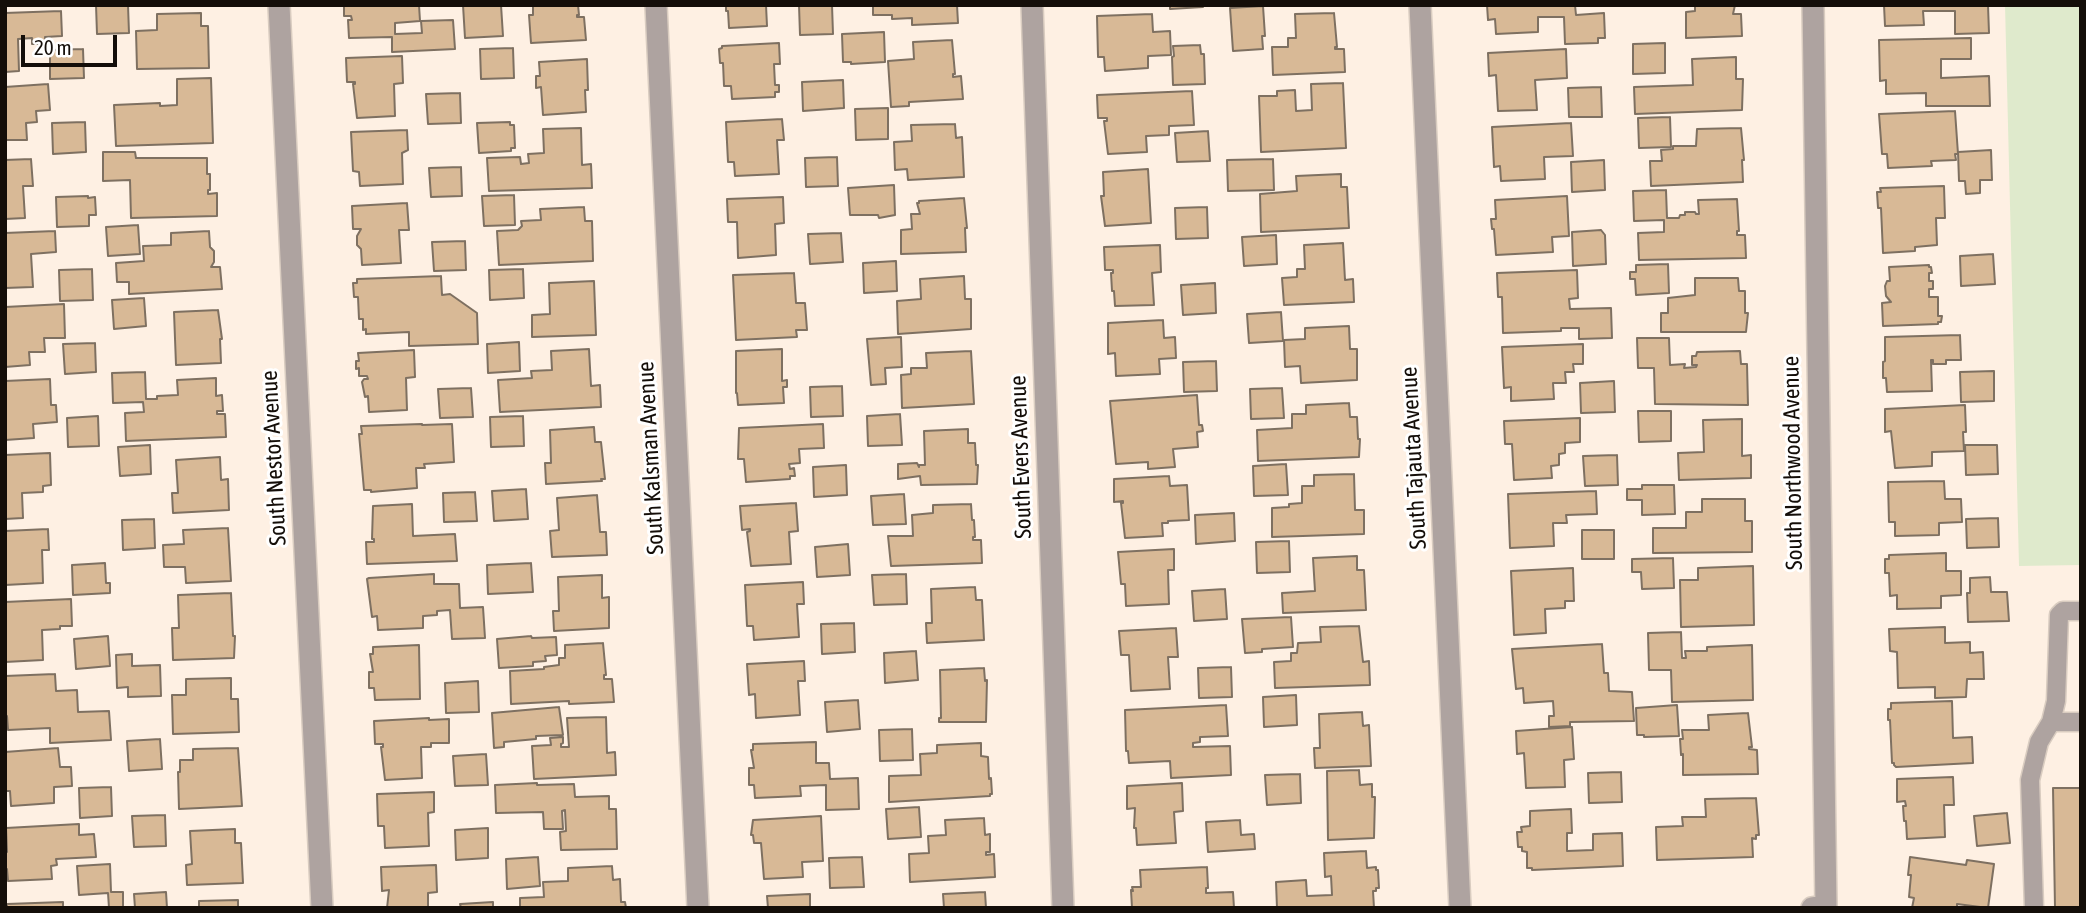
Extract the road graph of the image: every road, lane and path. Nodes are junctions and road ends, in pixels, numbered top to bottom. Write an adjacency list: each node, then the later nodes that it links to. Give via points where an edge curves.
1 (279, 5): 9 (street, South Nestor Avenue)
2 (656, 5): 10 (street, South Kalsman Avenue)
3 (1032, 5): 11 (street, South Evers Avenue)
4 (1420, 5): 12 (street, South Tajauta Avenue)
5 (1813, 5): 13 (street, South Northwood Avenue, via 1826,906)
6 (2081, 611): 7 (lane, via 2059,615)
7 (2052, 722): 8 (lane); 14 (lane, via 2039,742 2030,780)
8 (2081, 722)
9 (322, 908)
10 (698, 908)
11 (1063, 908)
12 (1460, 908)
13 (1812, 908)
14 (2034, 908)

